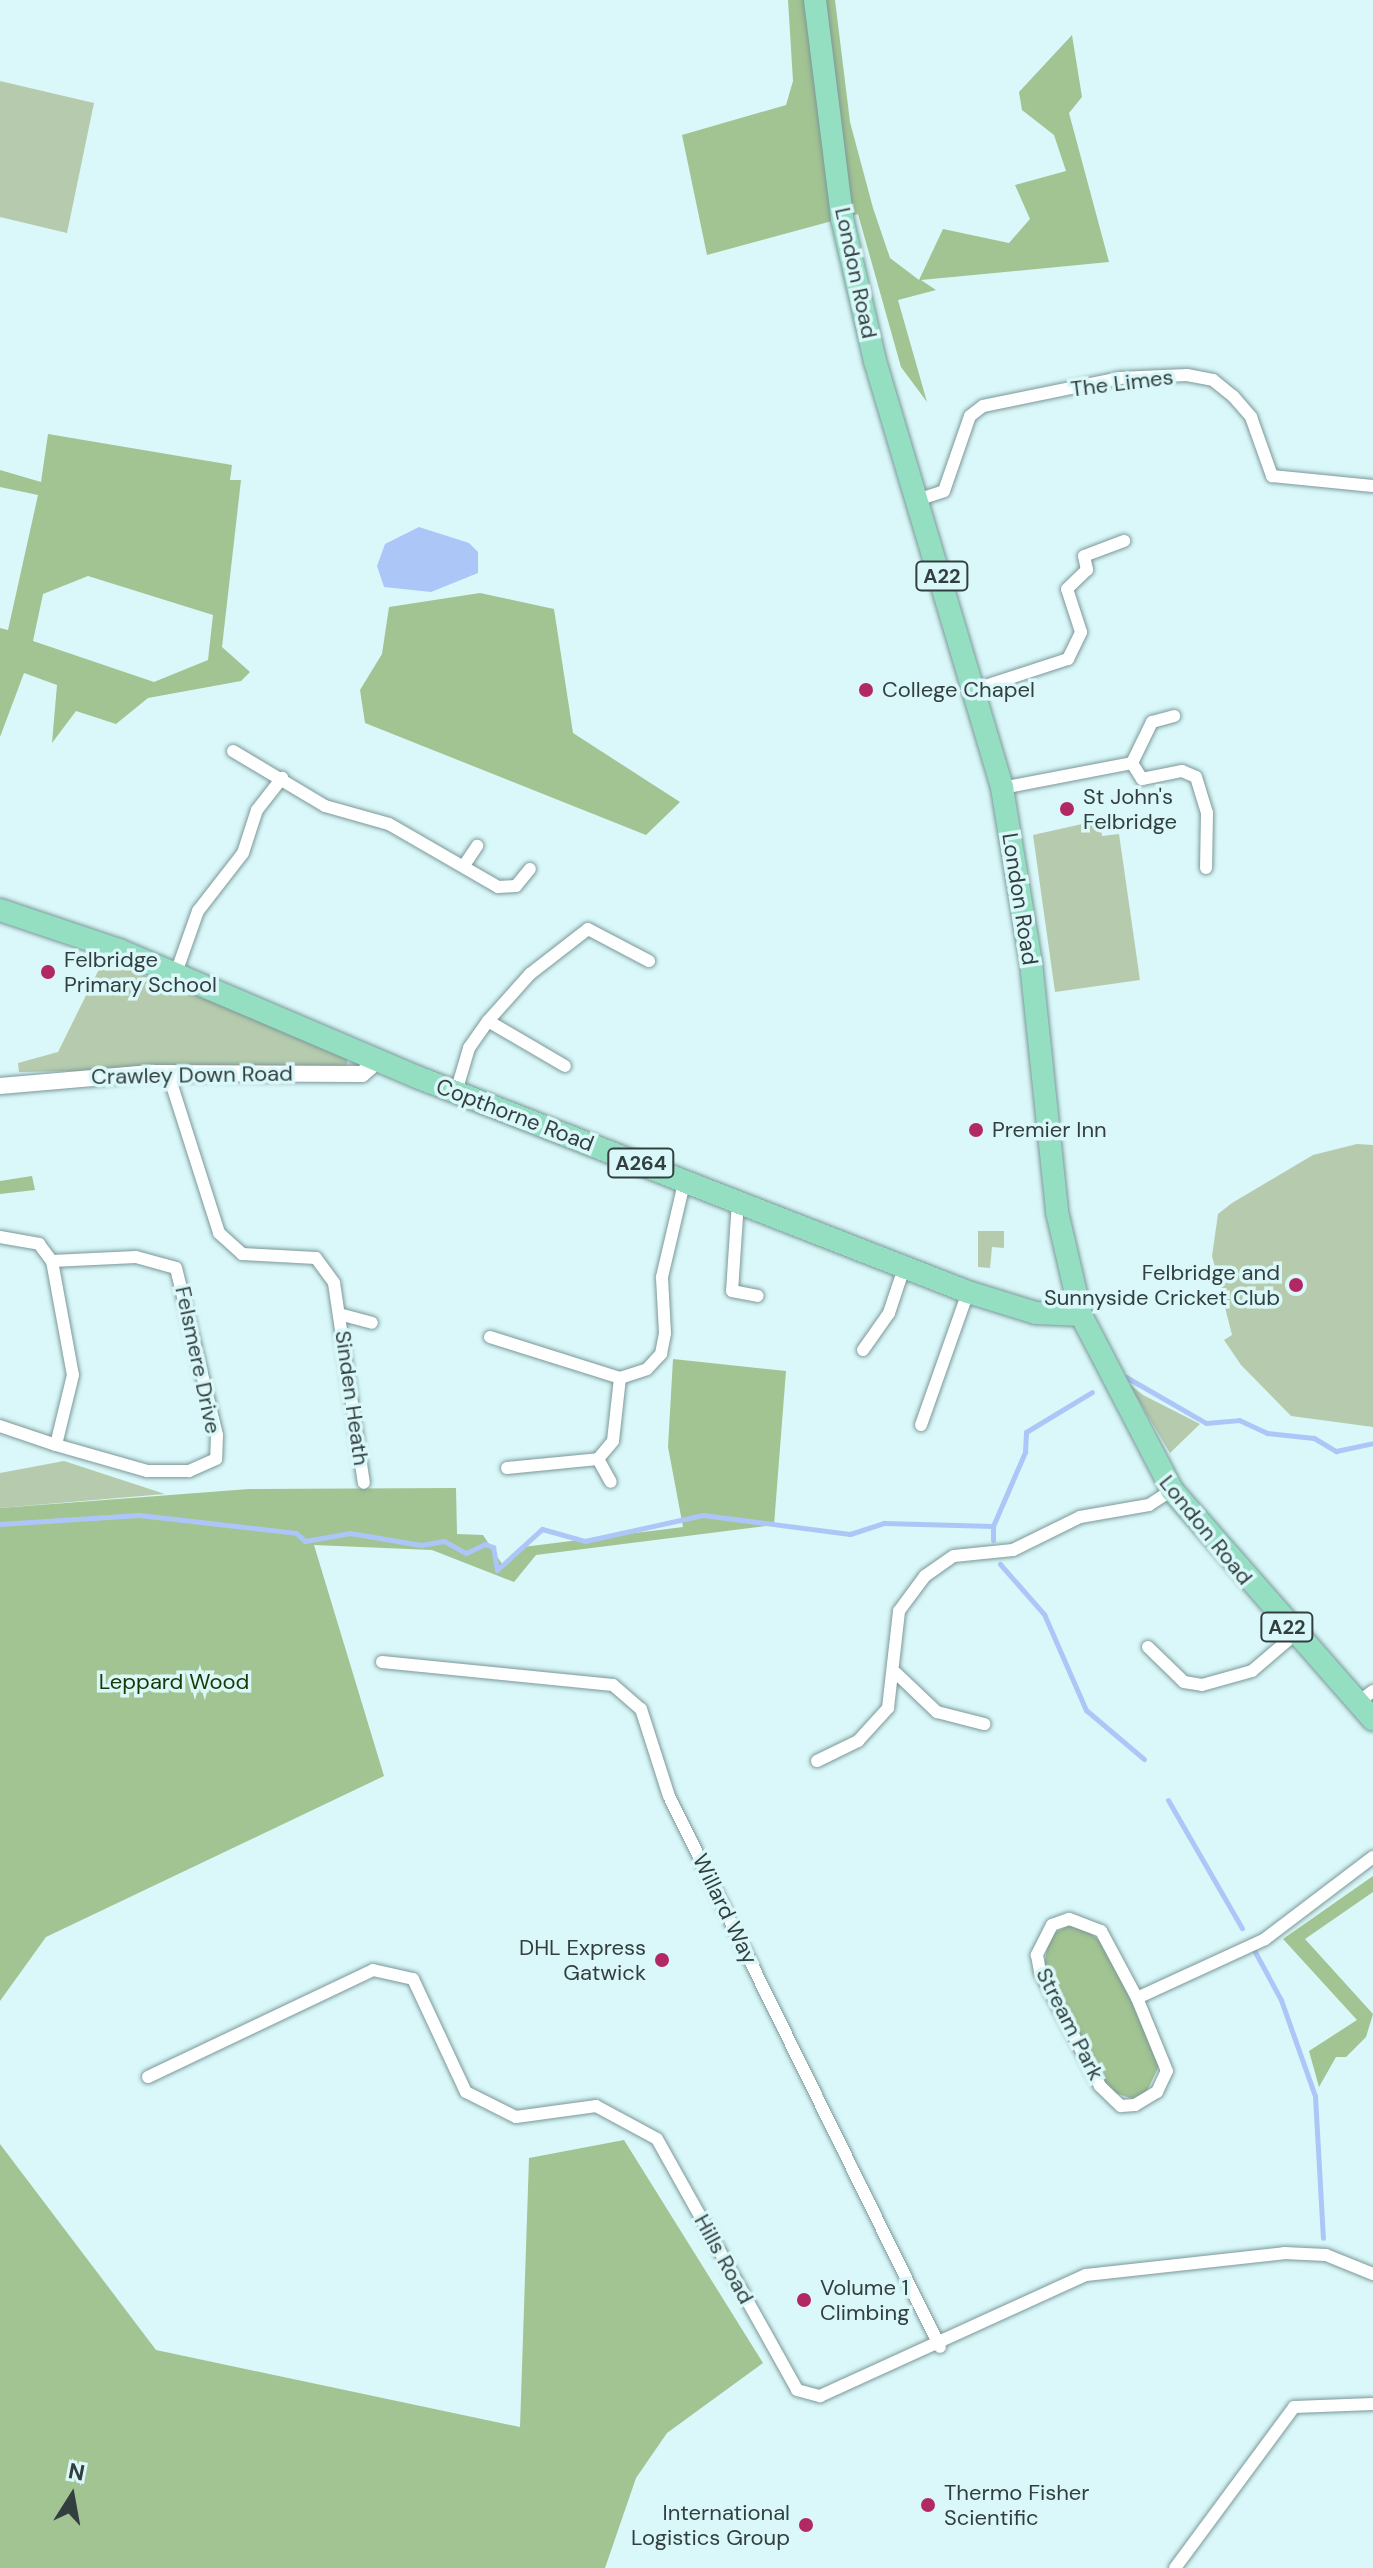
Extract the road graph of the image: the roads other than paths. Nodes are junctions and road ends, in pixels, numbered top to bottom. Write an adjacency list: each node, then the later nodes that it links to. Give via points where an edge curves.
1 (815, 0): 3 (highway, London Road / A22, via 842,218 875,361)
2 (1373, 486): 3 (street, The Limes, via 1272,476 1242,407 1213,380 1187,375 1119,378 983,406 970,416 944,491)
3 (920, 499): 5 (highway, London Road / A22)
4 (1124, 541): 5 (street, via 1084,556 1087,570 1067,589 1081,632 1068,659)
5 (976, 689): 10 (highway, London Road / A22)
6 (1174, 716): 8 (street, via 1152,722)
7 (233, 751): 9 (street)
8 (1132, 763): 10 (street); 13 (street, via 1142,779 1182,771 1196,777 1207,813)
9 (282, 778): 12 (street, via 325,806 389,824); 17 (street, via 257,810 243,853 198,911)
10 (1002, 788): 32 (highway, London Road / A22, via 1031,963 1057,1212)
11 (477, 846): 12 (street)
12 (465, 864): 14 (street, via 506,889)
13 (1206, 868)
14 (530, 869)
15 (0, 910): 17 (highway, Copthorne Road / A264)
16 (649, 961): 18 (street, via 588,929 530,974)
17 (176, 973): 19 (highway, Copthorne Road / A264)
18 (488, 1021): 20 (street); 23 (street, via 469,1048)
19 (378, 1060): 21 (street, Crawley Down Road, via 362,1074); 23 (highway, Copthorne Road / A264)
20 (565, 1066)
21 (168, 1073): 22 (street, Crawley Down Road); 31 (street, Sinden Heath, via 219,1233 242,1254 316,1258 334,1283)
22 (0, 1086)
23 (456, 1092): 24 (highway, Copthorne Road / A264)
24 (685, 1179): 25 (highway, Copthorne Road / A264); 36 (street, via 662,1277 661,1354 647,1369)
25 (738, 1201): 28 (highway, Copthorne Road / A264); 30 (street, via 732,1291)
26 (0, 1237): 27 (street, via 39,1244)
27 (52, 1261): 39 (street, via 73,1375); 39 (street, Felsmere Drive, via 136,1257 176,1268 217,1435 216,1459 189,1471 147,1471)
28 (905, 1265): 29 (highway, Copthorne Road / A264); 35 (street, via 889,1313)
29 (968, 1292): 32 (highway, Copthorne Road / A264, via 1036,1313); 37 (street)
30 (758, 1296)
31 (339, 1314): 33 (street, Sinden Heath); 43 (street, Sinden Heath)
32 (1081, 1315): 44 (highway, London Road / A22)
33 (372, 1323)
34 (490, 1337): 36 (street)
35 (863, 1350)
36 (620, 1378): 40 (street, via 613,1441)
37 (921, 1425)
38 (0, 1426): 39 (street)
39 (56, 1445)
40 (598, 1459): 41 (street); 42 (street)
41 (507, 1468)
42 (611, 1482)
43 (364, 1483)
44 (1172, 1490): 45 (highway, London Road / A22); 48 (street, via 1149,1505 1080,1517 1013,1550 954,1556 925,1576 899,1611)
45 (1294, 1635): 46 (street, via 1252,1671 1202,1685 1184,1682); 49 (highway, London Road / A22)
46 (1148, 1647)
47 (382, 1662): 57 (street, Willard Way, via 613,1685 641,1709 669,1796)
48 (896, 1673): 51 (street, via 937,1712); 52 (street, via 878,1723)
49 (1365, 1697): 50 (highway, London Road / A22)
50 (1373, 1720)
51 (984, 1724)
52 (817, 1761)
53 (1373, 1857): 54 (street, via 1265,1939)
54 (1137, 1998): 54 (street, Stream Park, via 1167,2071 1148,2100 1121,2106 1100,2086 1040,1972 1037,1955 1052,1925 1069,1919 1101,1931)
55 (148, 2077): 57 (street, Hills Road, via 373,1970 413,1979 466,2092 516,2117 596,2106 657,2139 797,2390 820,2396)
56 (1373, 2274): 57 (street, Hills Road, via 1307,2253 1111,2269 1078,2277)
57 (940, 2347)
58 (1373, 2404): 59 (street, via 1294,2407)
59 (1175, 2568)

